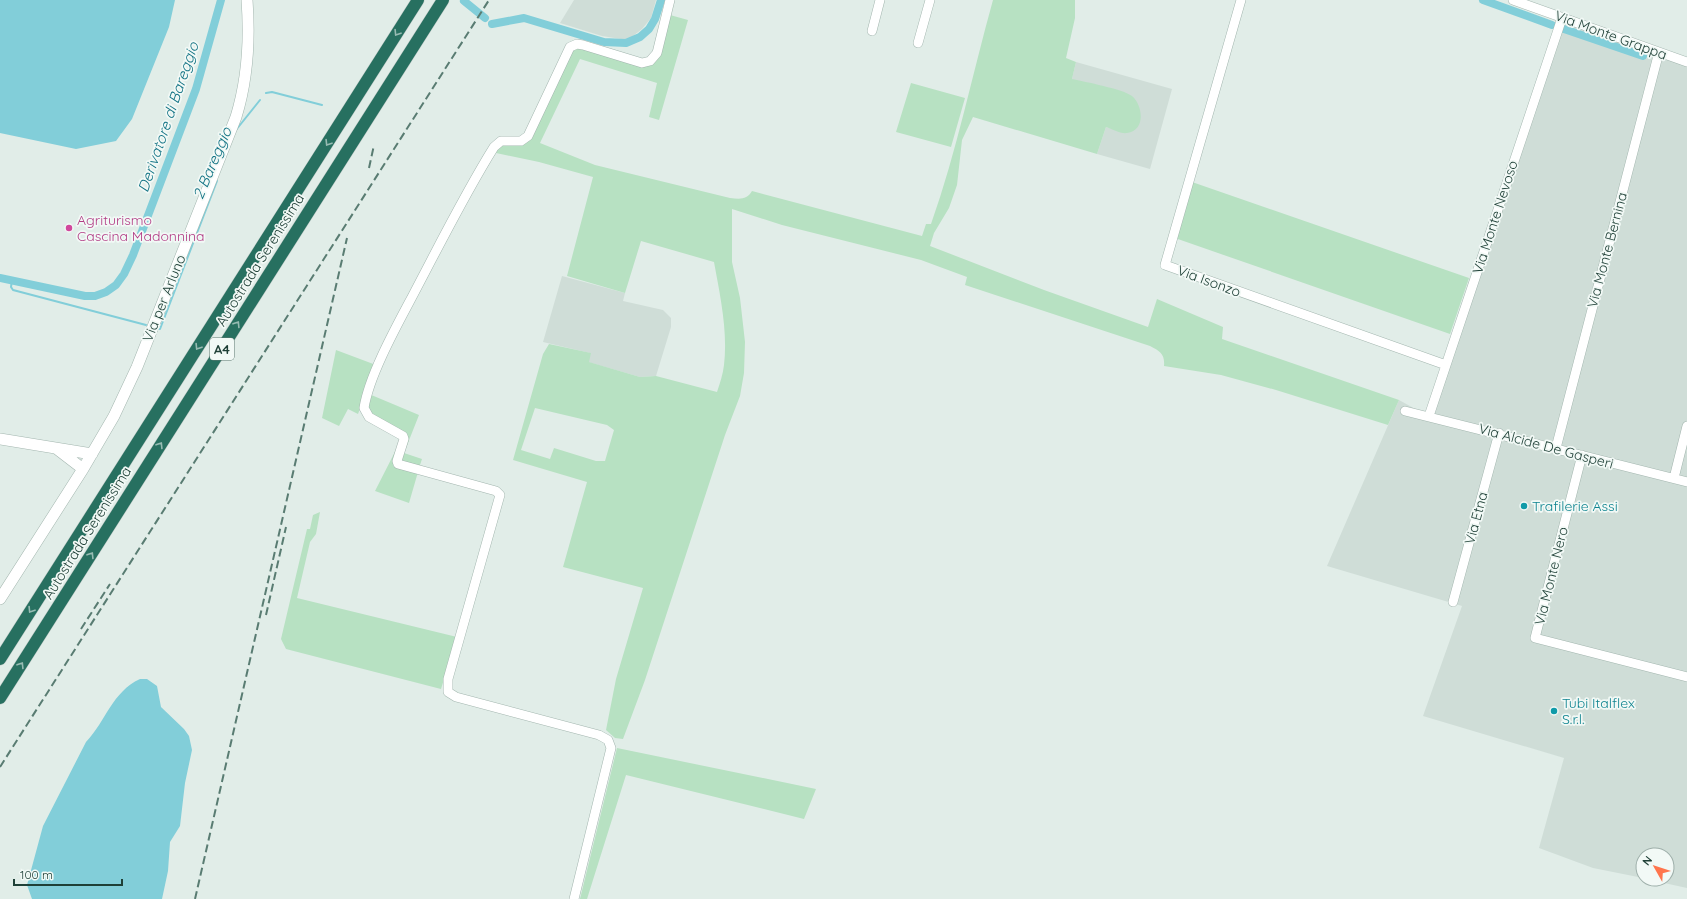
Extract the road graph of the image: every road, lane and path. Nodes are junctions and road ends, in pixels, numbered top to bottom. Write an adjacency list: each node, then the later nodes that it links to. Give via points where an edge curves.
1 (247, 0): 22 (street, Via per Arluno, via 249,25 246,72 236,117 137,367 114,416)
2 (418, 0): 29 (highway, Autostrada Serenissima / A4, one-way to 29)
3 (443, 0): 31 (highway, Autostrada Serenissima / A4, one-way to 3)
4 (670, 0): 32 (street, via 657,53 650,61 642,62 574,44 570,47 528,136 521,140 501,141 494,147 395,329 369,388 364,408 369,417 403,436 398,464 496,490 500,495 448,679 448,692 456,697 599,734 608,740 611,748)
5 (880, 0): 10 (street)
6 (930, 0): 11 (street)
7 (1241, 0): 14 (street, Via Isonzo, via 1165,266)
8 (1513, 0): 9 (street, Via Monte Grappa)
9 (1560, 24): 12 (street, Via Monte Grappa); 14 (street, Via Monte Nevoso)
10 (872, 31)
11 (918, 43)
12 (1659, 52): 13 (street, Via Monte Grappa); 21 (street, Via Monte Bernina)
13 (1687, 62)
14 (1446, 365): 16 (street, Via Monte Nevoso)
15 (1405, 410): 16 (street, Via Alcide De Gasperi)
16 (1429, 416): 18 (street, Via Alcide De Gasperi)
17 (1687, 426): 25 (street)
18 (1499, 433): 21 (street, Via Alcide De Gasperi); 28 (street, Via Etna)
19 (0, 439): 20 (street)
20 (56, 448): 22 (street); 24 (street)
21 (1556, 448): 23 (street, Via Alcide De Gasperi)
22 (92, 453): 24 (street, Via per Arluno)
23 (1582, 455): 25 (street, Via Alcide De Gasperi); 30 (street, Via Monte Nero, via 1535,638)
24 (83, 469): 27 (street, Via per Arluno)
25 (1674, 478): 26 (street, Via Alcide De Gasperi)
26 (1687, 482)
27 (0, 599)
28 (1453, 602)
29 (0, 659)
30 (1687, 676)
31 (0, 698)
32 (574, 899)

